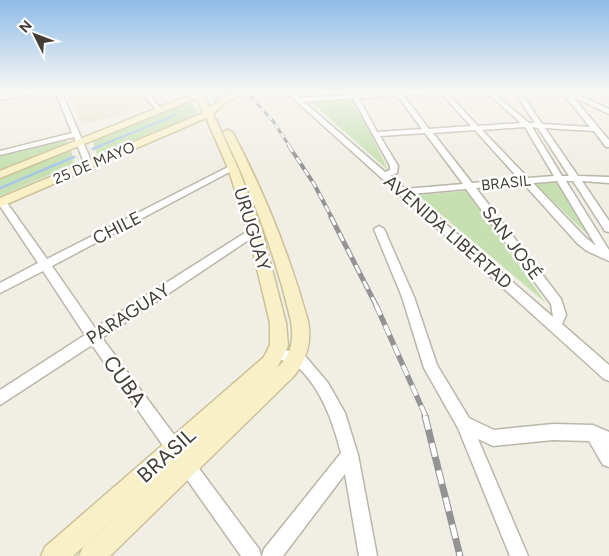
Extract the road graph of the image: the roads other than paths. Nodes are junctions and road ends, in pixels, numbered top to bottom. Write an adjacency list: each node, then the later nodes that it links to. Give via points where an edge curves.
1 (69, 117): 20 (street)
2 (145, 117): 20 (street, 25 DE MAYO)
3 (191, 117): 20 (street, 25 DE MAYO)
4 (213, 117): 22 (street, URUGUAY)
5 (215, 117): 40 (street, URUGUAY, via 249,172 272,232 302,342)
6 (319, 117): 24 (street, AVENIDA LIBERTAD)
7 (365, 117): 18 (street)
8 (416, 117): 17 (street, SAN JOSÉ)
9 (466, 117): 15 (street)
10 (517, 117): 13 (street)
11 (534, 117): 14 (street)
12 (586, 117): 16 (street)
13 (527, 126): 14 (street); 15 (street); 26 (street)
14 (540, 126): 16 (street); 25 (street)
15 (476, 128): 17 (street); 28 (street)
16 (595, 128): 19 (street)
17 (426, 131): 18 (street); 29 (street, SAN JOSÉ)
18 (374, 134): 24 (street, via 394,166 394,171)
19 (609, 145)
20 (83, 149): 21 (street); 23 (street, 25 DE MAYO); 31 (street, 25 DE MAYO)
21 (0, 153)
22 (234, 168): 34 (street, URUGUAY); 36 (street, CHILE)
23 (0, 175)
24 (384, 176): 30 (street, AVENIDA LIBERTAD)
25 (574, 177): 26 (street, BRASIL); 27 (street, BRASIL); 33 (street)
26 (559, 178): 28 (street, BRASIL); 35 (street)
27 (609, 180)
28 (526, 181): 29 (street, BRASIL); 35 (street, via 581,240)
29 (469, 187): 30 (street, BRASIL); 38 (street, SAN JOSÉ, via 557,302 560,315)
30 (403, 192): 38 (street, AVENIDA LIBERTAD)
31 (1, 203): 36 (street, CUBA)
32 (379, 229): 43 (street, via 408,297 431,368)
33 (609, 229)
34 (255, 230): 39 (street, PARAGUAY); 40 (street, URUGUAY, via 278,323 279,346)
35 (608, 256)
36 (45, 265): 37 (street, CHILE); 39 (street, CUBA)
37 (0, 288)
38 (555, 326): 41 (street, AVENIDA LIBERTAD)
39 (94, 337): 42 (street, PARAGUAY); 46 (street, CUBA)
40 (287, 356): 46 (street, BRASIL, via 270,363); 47 (street, via 301,361 322,388 340,418); 49 (street, via 288,370)
41 (609, 374)
42 (0, 398)
43 (464, 423): 44 (street, via 493,438 554,432); 55 (street)
44 (593, 434): 45 (street); 48 (street)
45 (609, 440)
46 (173, 449): 49 (street, CUBA); 50 (street, BRASIL)
47 (350, 455): 53 (street); 54 (street)
48 (609, 459)
49 (186, 466): 51 (street); 52 (street, CUBA)
50 (54, 556)
51 (92, 556)
52 (252, 556)
53 (270, 556)
54 (368, 556)
55 (519, 556)

